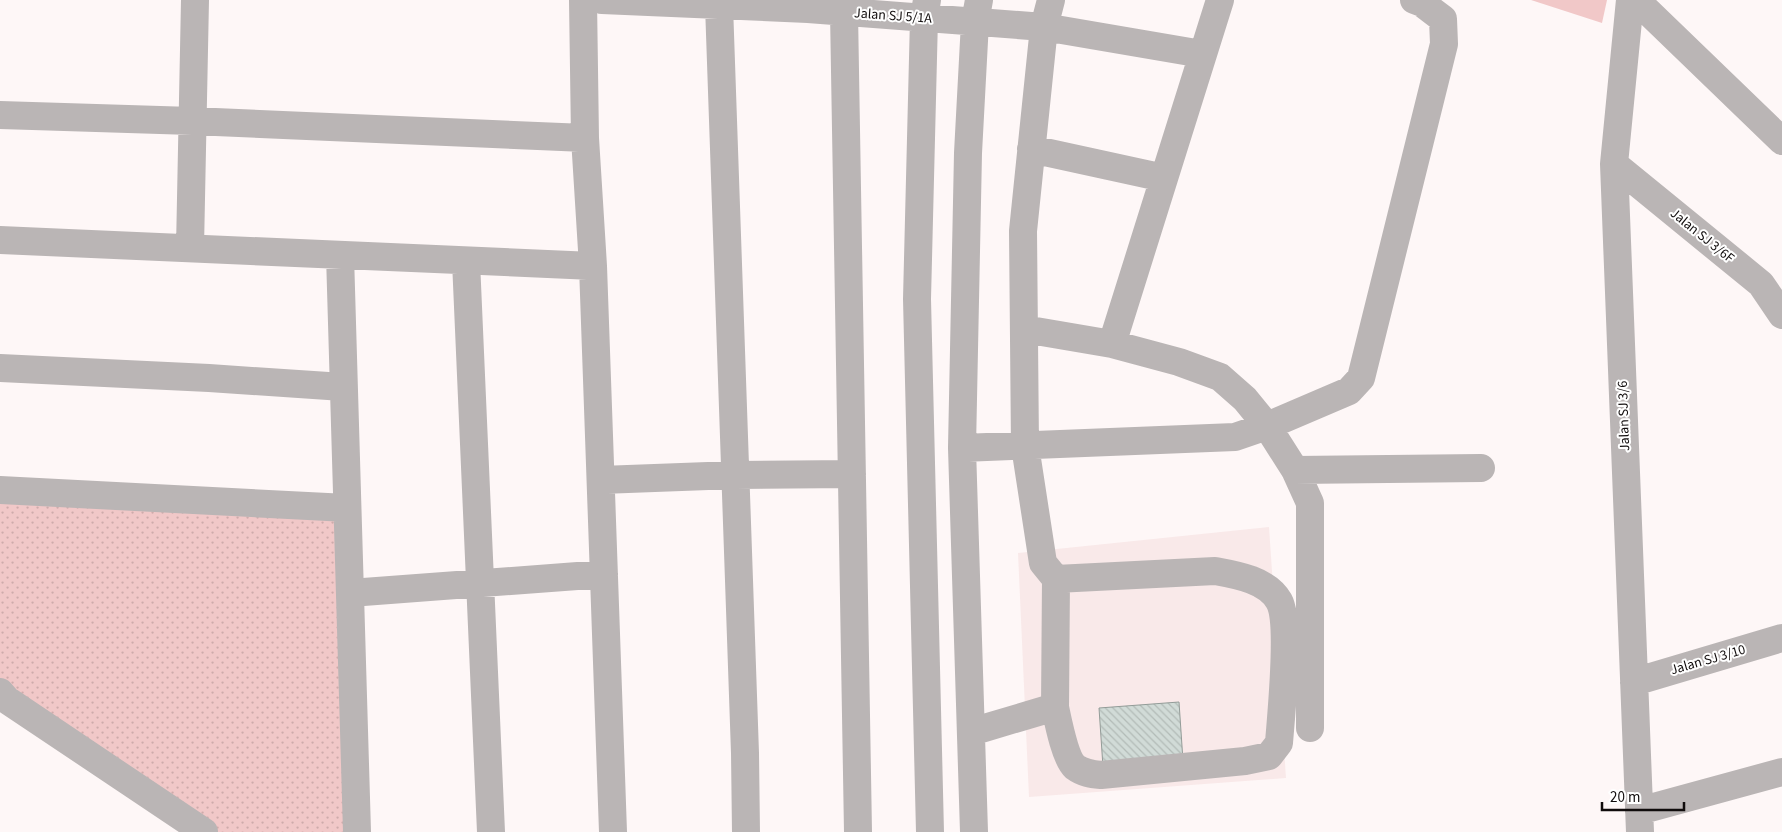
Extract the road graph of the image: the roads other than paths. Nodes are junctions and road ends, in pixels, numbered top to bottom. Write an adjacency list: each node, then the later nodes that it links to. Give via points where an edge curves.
1 (194, 0): 16 (street)
2 (583, 0): 17 (street)
3 (602, 0): 9 (street, Jalan SJ 5/1A)
4 (1051, 0): 13 (street)
5 (1220, 0): 14 (street)
6 (1414, 0): 32 (street, via 1444,19 1444,44 1360,378 1349,391)
7 (1630, 0): 20 (street, Jalan SJ 3/6)
8 (1636, 0): 18 (street)
9 (719, 5): 10 (street, Jalan SJ 5/1A, via 808,9); 38 (street)
10 (844, 6): 11 (street, Jalan SJ 5/1A); 37 (street)
11 (926, 9): 12 (street, Jalan SJ 5/1A); 60 (street, via 916,299)
12 (977, 11): 13 (street, Jalan SJ 5/1A); 34 (street, via 968,153)
13 (1044, 27): 14 (street, Jalan SJ 5/1A); 19 (street)
14 (1202, 54): 21 (street)
15 (0, 116): 16 (street)
16 (192, 121): 17 (street); 23 (street)
17 (585, 138): 26 (street)
18 (1782, 140)
19 (1031, 149): 21 (street); 28 (street, via 1024,231)
20 (1614, 164): 27 (street, Jalan SJ 3/6F, via 1761,284); 47 (street, Jalan SJ 3/6)
21 (1164, 178): 29 (street)
22 (0, 240): 23 (street)
23 (190, 248): 24 (street)
24 (340, 255): 25 (street); 31 (street)
25 (466, 261): 26 (street); 44 (street)
26 (593, 266): 39 (street)
27 (1782, 314)
28 (1024, 329): 29 (street); 33 (street)
29 (1112, 344): 32 (street, via 1220,377 1245,398)
30 (0, 368): 31 (street)
31 (343, 388): 41 (street)
32 (1267, 426): 33 (street, via 1235,437); 36 (street)
33 (1025, 446): 34 (street); 43 (street, via 1043,563)
34 (962, 448): 51 (street)
35 (1481, 468): 36 (street)
36 (1295, 470): 50 (street, via 1310,503)
37 (852, 474): 38 (street); 59 (street)
38 (735, 475): 39 (street); 58 (street)
39 (600, 480): 42 (street)
40 (0, 490): 41 (street)
41 (347, 508): 45 (street)
42 (604, 574): 44 (street); 57 (street)
43 (1056, 579): 49 (street); 49 (street, via 1215,571 1240,576 1269,590 1280,602 1285,634 1279,743 1269,756 1235,762 1087,774 1074,766 1060,734)
44 (480, 583): 45 (street); 56 (street)
45 (350, 593): 55 (street)
46 (1782, 638): 47 (street, Jalan SJ 3/10)
47 (1634, 682): 53 (street, Jalan SJ 3/6)
48 (2, 700): 54 (street)
49 (1055, 707): 51 (street)
50 (1310, 728)
51 (971, 732): 61 (street)
52 (1782, 772): 53 (street)
53 (1640, 822)
54 (204, 832)
55 (357, 832)
56 (491, 832)
57 (614, 832)
58 (746, 832)
59 (858, 832)
60 (930, 832)
61 (974, 832)

